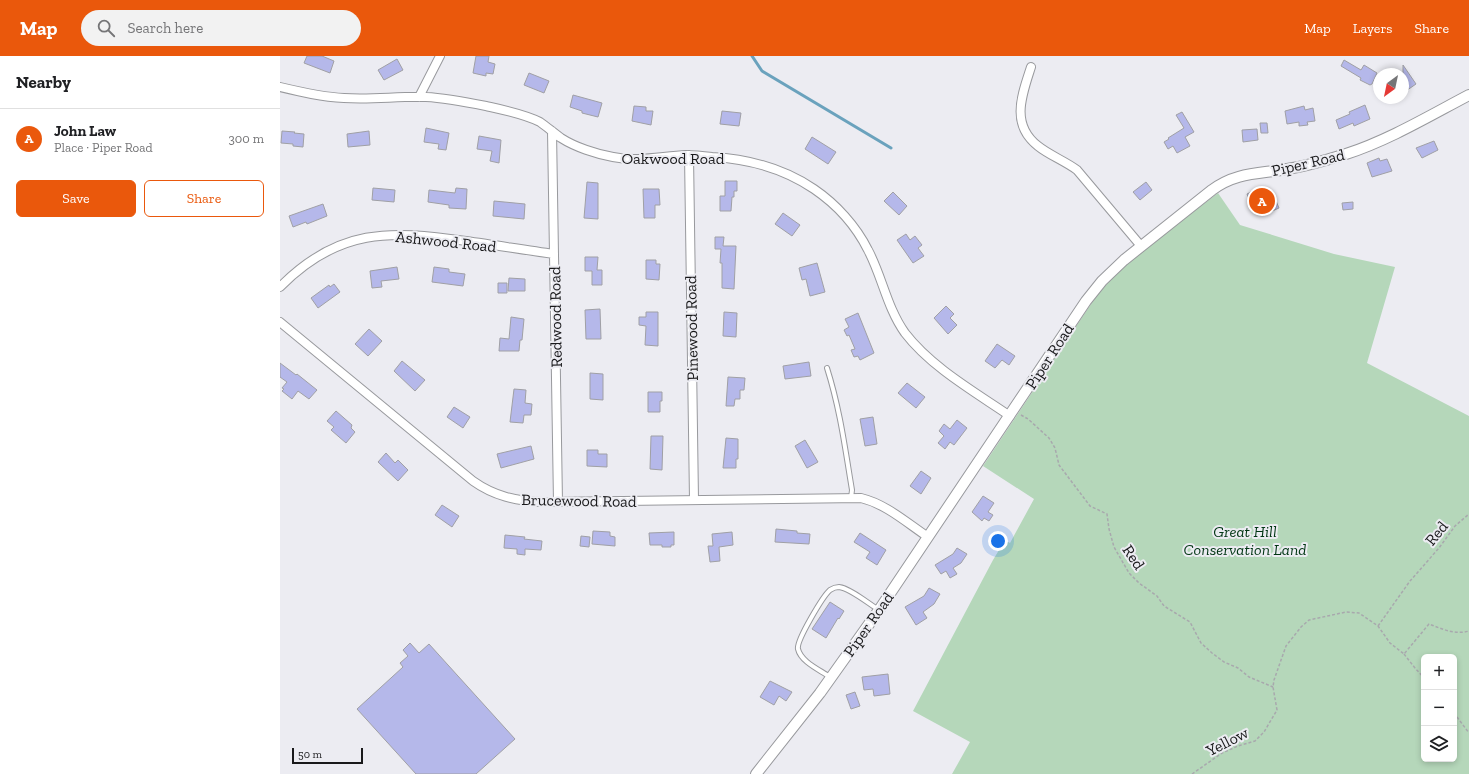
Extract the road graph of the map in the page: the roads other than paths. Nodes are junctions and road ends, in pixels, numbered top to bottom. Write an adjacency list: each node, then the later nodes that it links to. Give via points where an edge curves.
1 (440, 56): 5 (street)
2 (1031, 67): 8 (street, via 1022,96 1022,125 1038,146 1077,170)
3 (280, 87): 5 (street, Oakwood Road, via 344,98)
4 (1469, 95): 8 (street, Piper Road, via 1389,137 1348,154 1292,168 1231,178 1217,186)
5 (419, 97): 6 (street, Oakwood Road, via 488,106 540,122)
6 (552, 131): 7 (street, Oakwood Road, via 562,139 586,150 613,157 631,159); 9 (street, Redwood Road)
7 (689, 155): 13 (street, Oakwood Road, via 759,163 784,172 815,190 838,209 868,250 893,312 904,332 943,369); 15 (street, Pinewood Road)
8 (1141, 246): 13 (street, Piper Road, via 1086,300)
9 (554, 254): 10 (street, Ashwood Road, via 430,236 377,235 353,240 329,250 304,266); 16 (street, Redwood Road)
10 (280, 287)
11 (280, 322): 16 (street, Brucewood Road, via 484,489 516,500)
12 (827, 368): 14 (lane, via 840,414 852,490)
13 (1012, 413): 17 (street, Piper Road)
14 (851, 498): 15 (street, Brucewood Road); 17 (street, Brucewood Road, via 861,498 878,504)
15 (694, 500): 16 (street, Brucewood Road)
16 (558, 502)
17 (928, 537): 18 (street, Piper Road)
18 (879, 610): 19 (street, Piper Road); 19 (lane, via 842,588 833,588 827,594 802,633 798,649 803,658)
19 (831, 678): 20 (street, Piper Road)
20 (756, 774)

